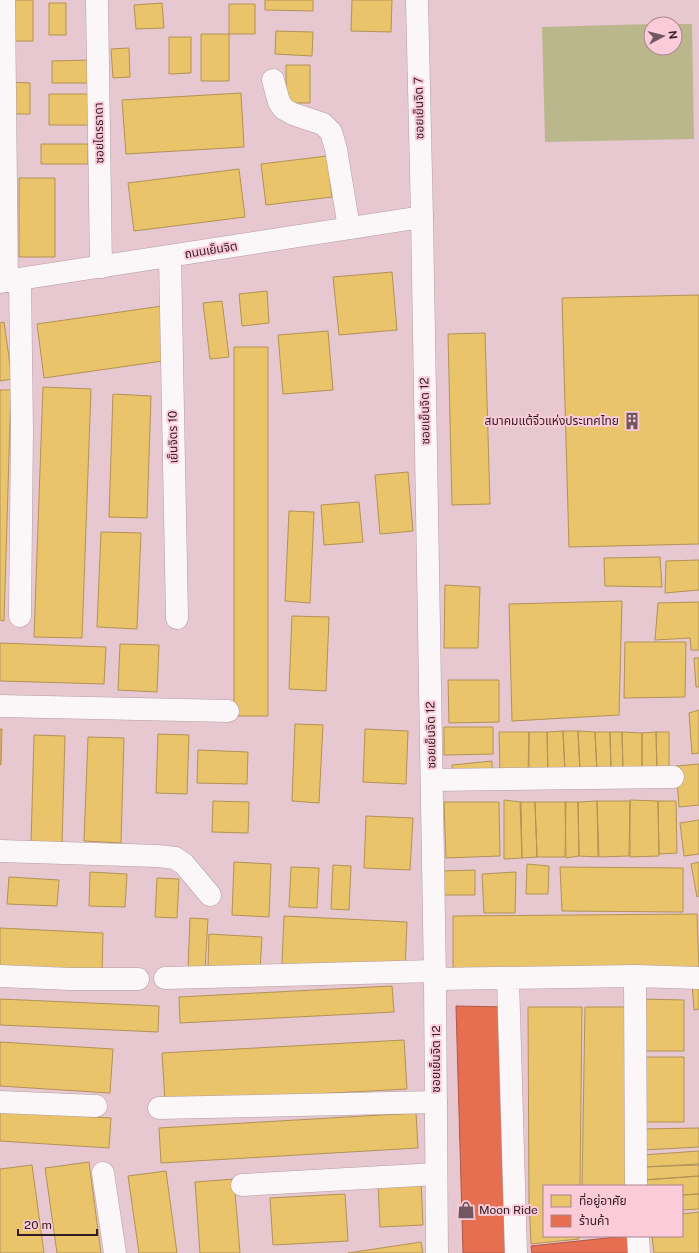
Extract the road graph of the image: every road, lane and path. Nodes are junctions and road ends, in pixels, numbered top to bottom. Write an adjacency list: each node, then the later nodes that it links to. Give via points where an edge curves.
1 (4, 0): 9 (street)
2 (97, 0): 8 (street, ซอยไตรธาดา)
3 (417, 0): 5 (street, ซอยเย็นจิต 7)
4 (273, 80): 6 (street, via 279,102 284,109 322,124 330,132 336,148)
5 (422, 217): 6 (street, ถนนเย็นจิต); 15 (street, ซอยเย็นจิต 12)
6 (349, 228): 7 (street, ถนนเย็นจิต)
7 (170, 256): 8 (street, ถนนเย็นจิต); 11 (street, เย็นจิตร 10)
8 (100, 267): 9 (street, ถนนเย็นจิต)
9 (9, 280): 10 (street, via 22,430)
10 (20, 616)
11 (177, 618)
12 (0, 706): 13 (street)
13 (228, 711)
14 (672, 777): 15 (street)
15 (432, 780): 18 (street, ซอยเย็นจิต 12)
16 (0, 851): 17 (street, via 175,858 184,864)
17 (210, 895)
18 (435, 975): 21 (street); 24 (street); 26 (street, ซอยเย็นจิต 12)
19 (0, 976): 23 (street)
20 (635, 976): 22 (street); 24 (street); 32 (street)
21 (165, 978)
22 (698, 978)
23 (138, 979)
24 (508, 979): 36 (street)
25 (0, 1102): 27 (street)
26 (436, 1102): 28 (street); 30 (street, ซอยเย็นจิต 12)
27 (96, 1106)
28 (159, 1108)
29 (103, 1173): 34 (street)
30 (436, 1174): 31 (street); 35 (street, ซอยเย็นจิต 12)
31 (242, 1185)
32 (636, 1185)
33 (638, 1237): 37 (street)
34 (115, 1253)
35 (437, 1253)
36 (516, 1253)
37 (639, 1253)

